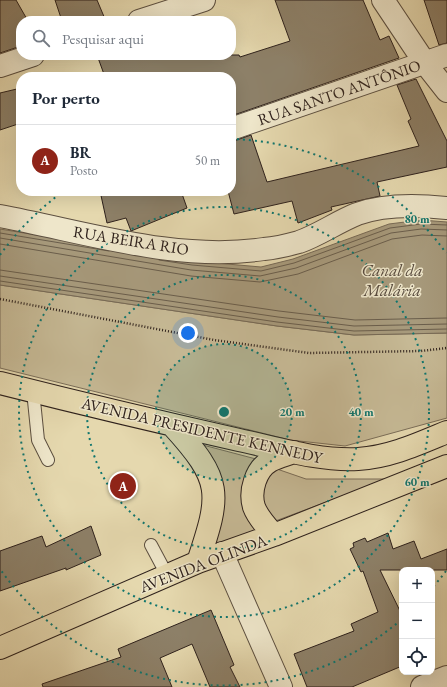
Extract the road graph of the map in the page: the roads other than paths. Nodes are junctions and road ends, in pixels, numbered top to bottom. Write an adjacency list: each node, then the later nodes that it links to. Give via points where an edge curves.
1 (204, 0): 3 (street)
2 (383, 0): 6 (street)
3 (154, 16)
4 (447, 55): 6 (street, RUA SANTO ANTÔNIO)
5 (19, 60): 7 (street)
6 (424, 63): 8 (street); 9 (street, RUA SANTO ANTÔNIO)
7 (0, 66)
8 (447, 91)
9 (236, 127)
10 (447, 208): 11 (street, RUA BEIRA RIO, via 380,209 358,214 300,241 228,253 154,247)
11 (0, 216)
12 (0, 383): 13 (main road, AVENIDA PRESIDENTE KENNEDY)
13 (33, 391): 14 (main road, AVENIDA PRESIDENTE KENNEDY); 17 (lane, via 38,440)
14 (172, 425): 16 (main road, AVENIDA PRESIDENTE KENNEDY); 22 (main road, via 196,453 209,473 214,489 211,521)
15 (447, 432): 16 (main road, AVENIDA PRESIDENTE KENNEDY, via 383,456 336,459)
16 (294, 452): 19 (main road, via 270,461 260,470 254,482 254,507)
17 (48, 460)
18 (447, 466): 19 (main road, AVENIDA OLINDA)
19 (274, 535): 21 (main road, AVENIDA OLINDA)
20 (151, 546): 23 (lane)
21 (222, 553): 22 (main road, AVENIDA OLINDA); 26 (street)
22 (198, 562): 23 (main road, AVENIDA OLINDA)
23 (167, 575): 24 (main road, AVENIDA OLINDA)
24 (0, 648)
25 (447, 677): 27 (street)
26 (281, 687)
27 (422, 687)

